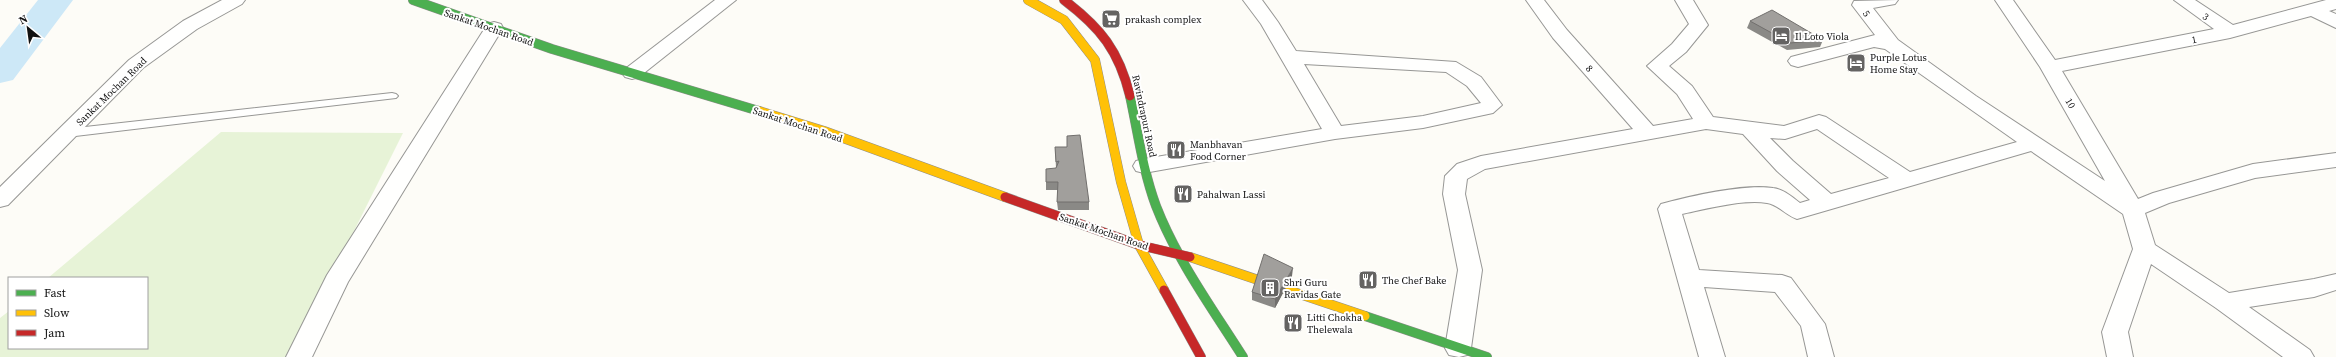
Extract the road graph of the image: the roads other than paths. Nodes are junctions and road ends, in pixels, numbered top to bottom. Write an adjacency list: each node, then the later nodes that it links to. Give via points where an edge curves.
1 (236, 0): 27 (street, Sankat Mochan Road, via 190,25 136,64)
2 (413, 0): 17 (street, Sankat Mochan Road)
3 (727, 0): 23 (street)
4 (1028, 0): 37 (street, via 1064,20 1095,60 1121,182)
5 (1064, 0): 32 (street, Ravindrapuri Road, via 1079,8 1112,43 1125,72)
6 (1252, 0): 20 (street)
7 (1535, 0): 29 (street, 8, via 1560,34)
8 (1889, 0): 13 (street, 5)
9 (2004, 0): 22 (street, 10)
10 (2183, 0): 18 (street, 3)
11 (2286, 0): 15 (street)
12 (1690, 2): 25 (street, via 1699,25 1679,48 1658,66 1685,90)
13 (1859, 2): 19 (street, 5)
14 (2336, 3): 15 (street, 1)
15 (2309, 10): 16 (street); 18 (street, 1)
16 (2336, 22)
17 (494, 28): 23 (street, Sankat Mochan Road); 44 (street, via 336,281)
18 (2230, 32): 22 (street, 1)
19 (1891, 44): 21 (street, via 1874,41); 30 (street)
20 (1290, 57): 28 (street); 28 (street, via 1449,66 1466,74 1489,98 1492,105 1486,109 1423,122)
21 (1798, 61)
22 (2050, 67): 36 (street, 10)
23 (632, 73): 37 (street, Sankat Mochan Road, via 824,131)
24 (392, 96): 27 (lane)
25 (1706, 123): 26 (street); 29 (street)
26 (1751, 130): 33 (street, via 1785,134 1819,121); 35 (street, via 1785,166)
27 (67, 133): 34 (street, Sankat Mochan Road)
28 (1336, 133): 32 (street)
29 (1648, 133): 43 (street, via 1481,163 1465,169 1456,176 1454,194 1470,270)
30 (2032, 144): 33 (street); 36 (street)
31 (2336, 160): 36 (street, via 2253,171 2161,198)
32 (1144, 166): 39 (street, Ravindrapuri Road, via 1156,205)
33 (1906, 179): 35 (street)
34 (0, 200)
35 (1827, 203): 40 (street, via 1797,211 1773,195 1727,196 1669,209)
36 (2133, 210): 38 (street, 10)
37 (1139, 245): 39 (street, Sankat Mochan Road); 45 (street)
38 (2145, 249): 42 (street); 50 (street, via 2115,332)
39 (1180, 254): 43 (street, Sankat Mochan Road); 46 (street, Ravindrapuri Road)
40 (1690, 278): 48 (street); 49 (street, via 1782,284 1813,324)
41 (2336, 282): 42 (street, via 2314,288)
42 (2225, 302): 51 (street)
43 (1458, 348): 47 (street, Sankat Mochan Road)
44 (298, 357)
45 (1201, 357)
46 (1243, 357)
47 (1486, 357)
48 (1712, 357)
49 (1820, 357)
50 (2120, 357)
51 (2300, 357)

